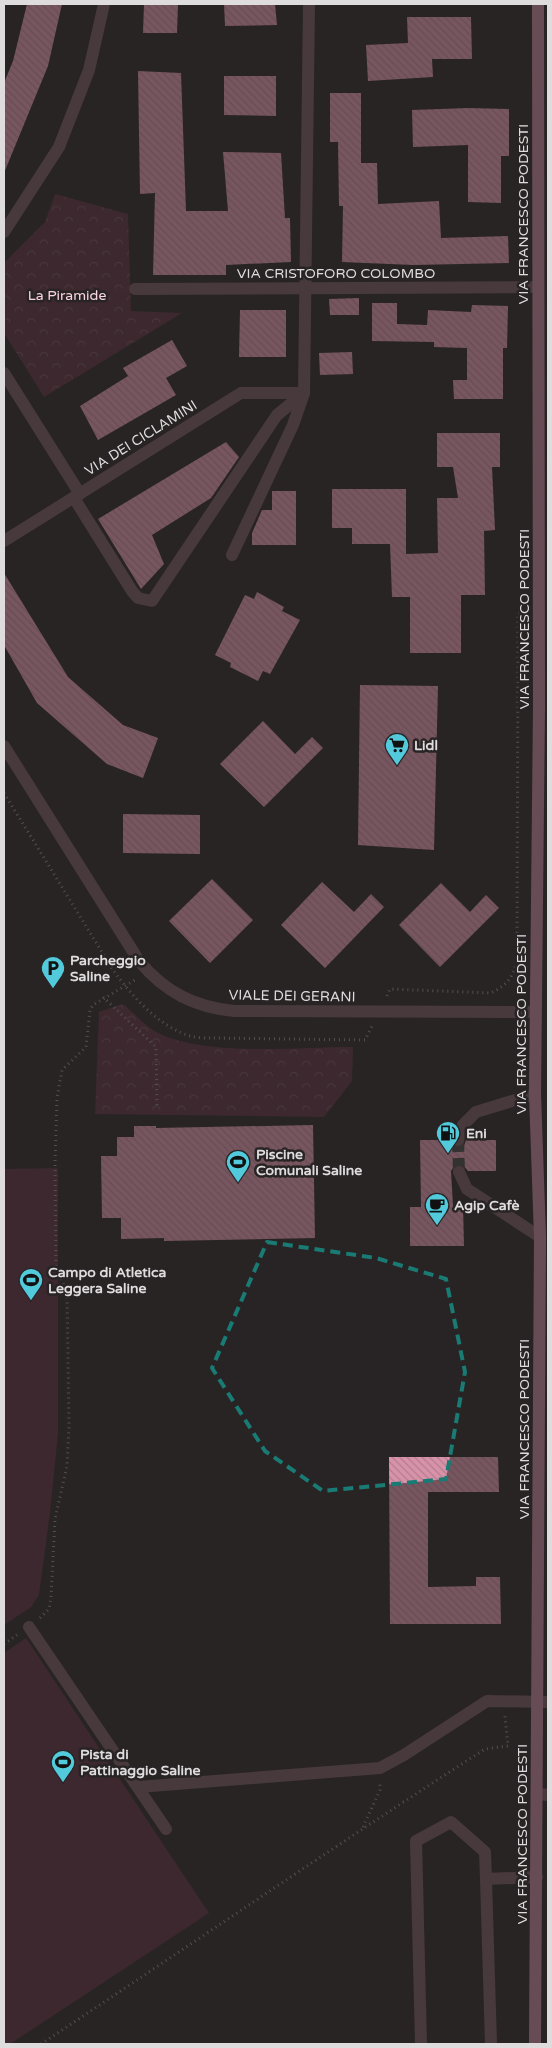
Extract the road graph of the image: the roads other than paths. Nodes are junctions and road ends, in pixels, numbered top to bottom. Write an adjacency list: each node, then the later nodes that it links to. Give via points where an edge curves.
1 (104, 4): 4 (street, via 89,70 59,147)
2 (309, 4): 7 (street)
3 (538, 4): 5 (main road, VIA FRANCESCO PODESTI)
4 (4, 232)
5 (538, 287): 7 (street, VIA CRISTOFORO COLOMBO); 13 (main road, VIA FRANCESCO PODESTI, via 539,613)
6 (135, 289): 7 (street, VIA CRISTOFORO COLOMBO)
7 (306, 289): 9 (street)
8 (4, 374): 10 (street)
9 (304, 393): 10 (street, VIA DEI CICLAMINI, via 241,393); 10 (street, via 278,415 152,601 138,598 132,591); 12 (street, via 293,425)
10 (77, 496): 11 (street, VIA DEI CICLAMINI)
11 (4, 541)
12 (232, 555)
13 (544, 708): 15 (main road, VIA FRANCESCO PODESTI)
14 (4, 746): 15 (street, VIALE DEI GERANI, via 135,955 149,973 182,998 215,1009 234,1011)
15 (535, 1012): 16 (main road, VIA FRANCESCO PODESTI)
16 (535, 1094): 17 (street, via 476,1112 463,1125); 19 (main road, VIA FRANCESCO PODESTI)
17 (458, 1140)
18 (459, 1172): 19 (street, via 467,1189)
19 (540, 1237): 21 (main road, VIA FRANCESCO PODESTI)
20 (29, 1627): 22 (street)
21 (543, 1701): 22 (street, via 487,1701 380,1768); 23 (main road, VIA FRANCESCO PODESTI)
22 (138, 1787): 24 (street)
23 (543, 1795): 25 (main road, VIA FRANCESCO PODESTI)
24 (166, 1829)
25 (537, 1878): 26 (street); 29 (main road, VIA FRANCESCO PODESTI)
26 (486, 1879): 27 (street, via 485,1852 451,1822 416,1842); 28 (street)
27 (421, 2044)
28 (491, 2044)
29 (535, 2044)

